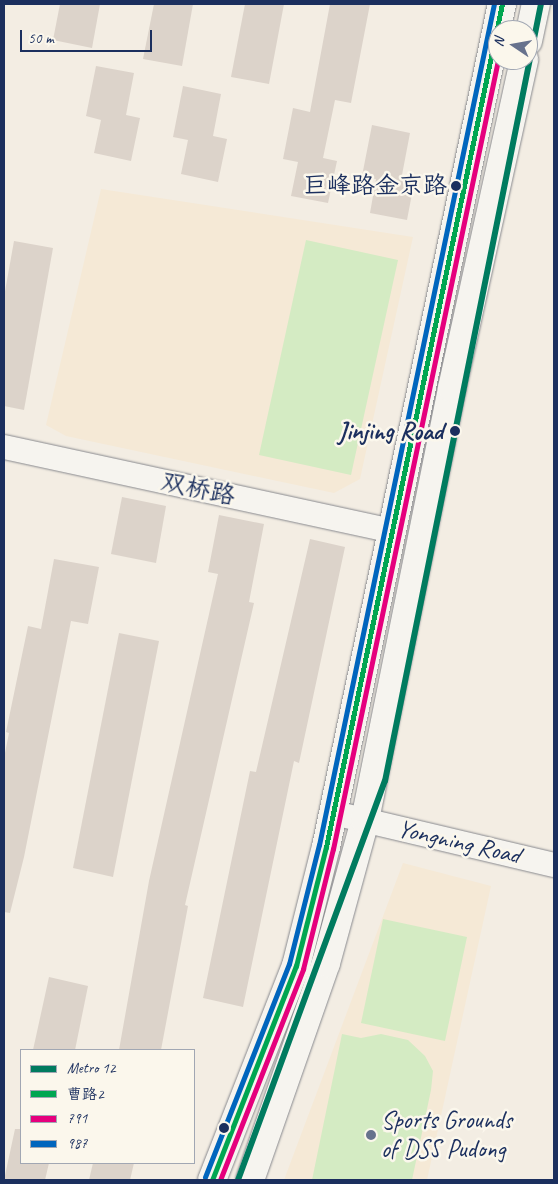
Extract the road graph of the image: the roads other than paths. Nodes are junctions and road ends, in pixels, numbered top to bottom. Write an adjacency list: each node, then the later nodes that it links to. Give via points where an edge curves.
1 (502, 4): 6 (main road)
2 (536, 4): 3 (main road)
3 (533, 20)
4 (522, 70): 8 (main road, via 454,378)
5 (4, 447): 6 (street, 双桥路)
6 (393, 531): 7 (main road)
7 (334, 813): 8 (street, Yongning Road); 10 (main road, via 296,966)
8 (365, 820): 9 (street, Yongning Road); 11 (main road, via 326,963)
9 (554, 865)
10 (212, 1180)
11 (250, 1180)

